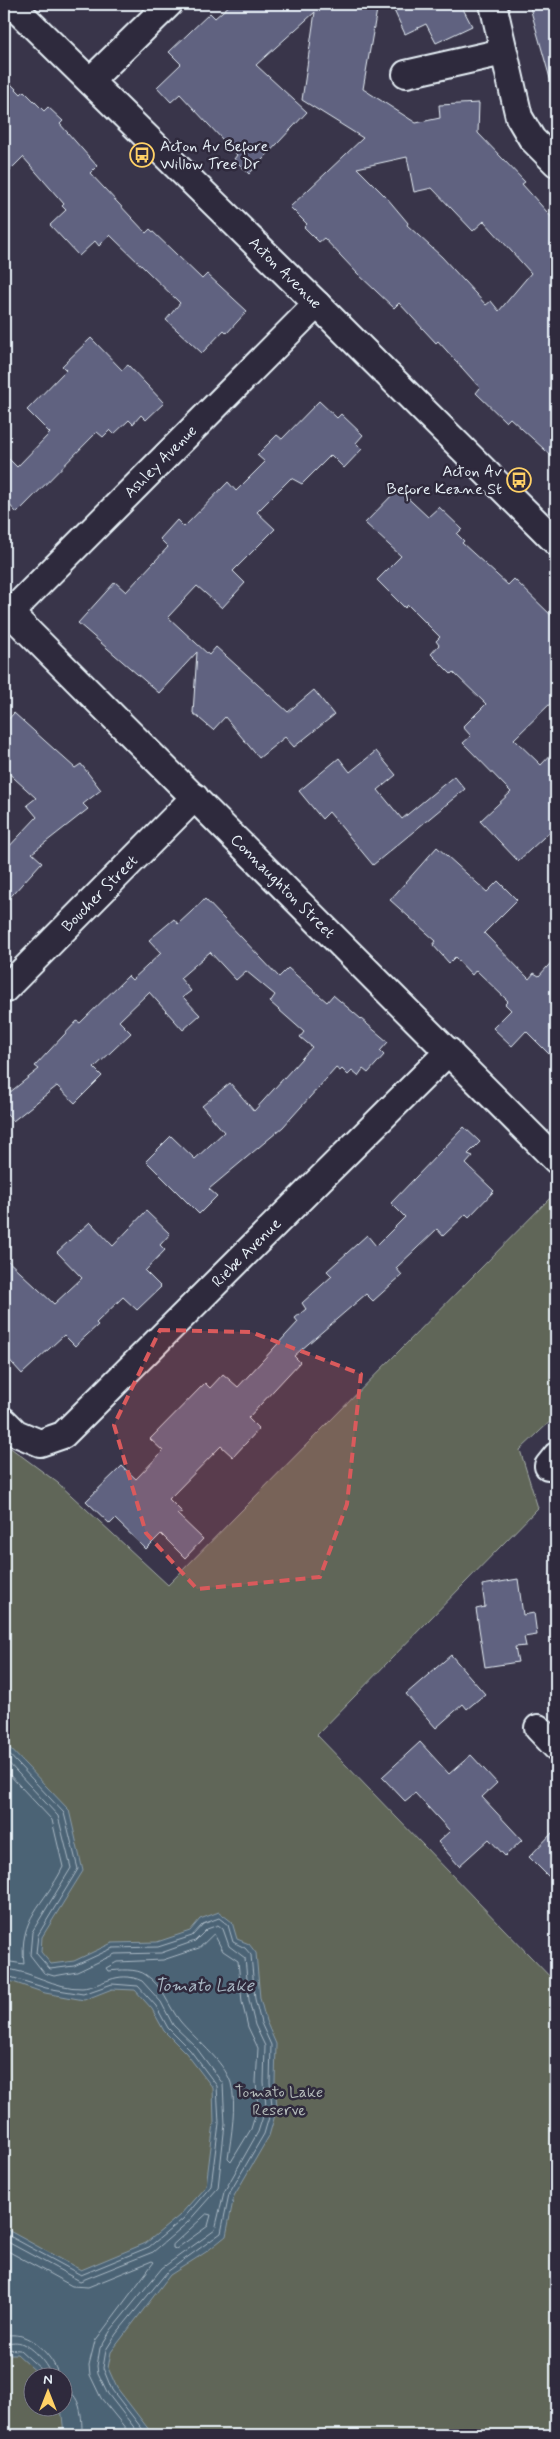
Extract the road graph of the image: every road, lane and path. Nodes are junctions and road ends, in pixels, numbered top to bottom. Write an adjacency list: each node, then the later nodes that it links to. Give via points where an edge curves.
1 (11, 4): 6 (street, Acton Avenue)
2 (169, 4): 6 (street)
3 (493, 4): 4 (street)
4 (503, 52): 5 (street); 7 (street, via 518,117 532,139)
5 (406, 74)
6 (90, 82): 8 (street, Acton Avenue)
7 (556, 163)
8 (317, 304): 9 (street, Acton Avenue); 10 (street, Ashley Avenue)
9 (556, 542)
10 (7, 616): 11 (street, Connaughton Street)
11 (195, 797): 12 (street, Boucher Street); 13 (street, Connaughton Street)
12 (4, 990)
13 (449, 1052): 14 (street, Connaughton Street); 15 (street, Riebe Avenue, via 63,1436 40,1443 16,1433)
14 (556, 1160)
15 (4, 1421)
16 (538, 1728): 17 (street)
17 (556, 1747)

